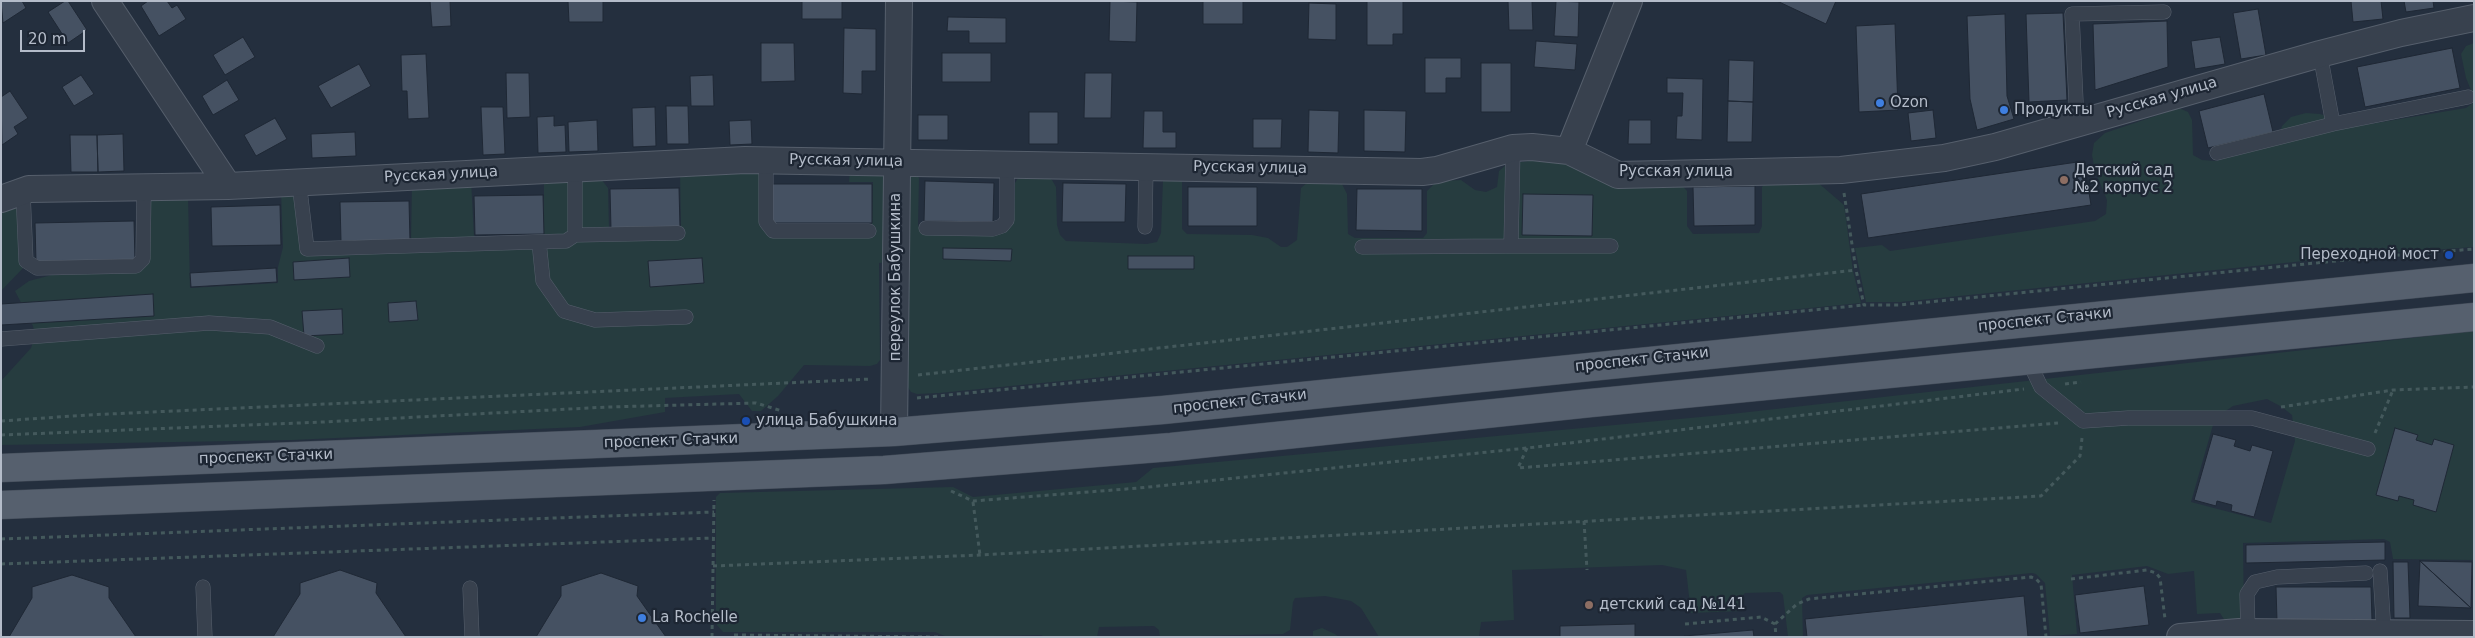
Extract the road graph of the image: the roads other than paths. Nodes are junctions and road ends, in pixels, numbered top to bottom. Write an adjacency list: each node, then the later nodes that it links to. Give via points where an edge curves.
1 (105, 1): 21 (street)
2 (899, 1): 16 (street, переулок Бабушкина)
3 (1629, 1): 13 (street)
4 (2072, 7): 5 (lane); 10 (lane)
5 (2121, 7): 6 (lane)
6 (2164, 12)
7 (2474, 18): 8 (street, Русская улица)
8 (2320, 54): 10 (street, Русская улица); 11 (lane)
9 (2468, 97): 11 (lane)
10 (2077, 123): 13 (street, Русская улица, via 1944,158 1841,170 1618,175)
11 (2333, 124): 14 (lane)
12 (1513, 148): 13 (street, Русская улица, via 1551,147); 18 (street, Русская улица, via 1422,172); 30 (lane)
13 (1569, 151)
14 (2217, 153)
15 (766, 160): 16 (street, Русская улица); 19 (street, Русская улица); 26 (lane, via 766,222 773,231)
16 (896, 162): 17 (street, Русская улица); 39 (street, переулок Бабушкина)
17 (1006, 163): 18 (street, Русская улица); 25 (lane, via 1006,220 1002,226 993,229)
18 (1146, 166): 24 (lane)
19 (575, 169): 20 (street, Русская улица); 28 (lane)
20 (299, 182): 21 (street, Русская улица); 29 (lane, via 306,249)
21 (228, 186): 22 (street, Русская улица)
22 (144, 187): 23 (street, Русская улица, via 30,189); 23 (lane, via 142,259 136,266 37,268 26,261)
23 (12, 195)
24 (1145, 227)
25 (926, 228)
26 (869, 231)
27 (678, 233): 28 (lane)
28 (574, 235): 29 (lane, via 566,241)
29 (539, 242): 34 (lane, via 543,281 564,311 595,320)
30 (1511, 246): 31 (lane); 32 (lane)
31 (1611, 246)
32 (1362, 247)
33 (2474, 278): 39 (main road, проспект Стачки, via 1163,410)
34 (686, 317)
35 (2474, 317): 38 (main road)
36 (1, 339): 37 (lane, via 209,323 270,327)
37 (318, 346)
38 (2028, 360): 40 (lane, via 2041,387 2083,422 2128,418 2252,418); 42 (main road, via 1171,447 884,470)
39 (894, 432): 41 (main road, проспект Стачки)
40 (2368, 449)
41 (1, 468)
42 (1, 506)
43 (203, 587): 49 (lane)
44 (470, 588): 50 (lane)
45 (2173, 632): 46 (street)
46 (2243, 633): 47 (street); 47 (lane, via 2247,594 2254,582 2277,577 2373,572)
47 (2384, 634): 48 (street)
48 (2474, 634)
49 (205, 637)
50 (472, 637)

